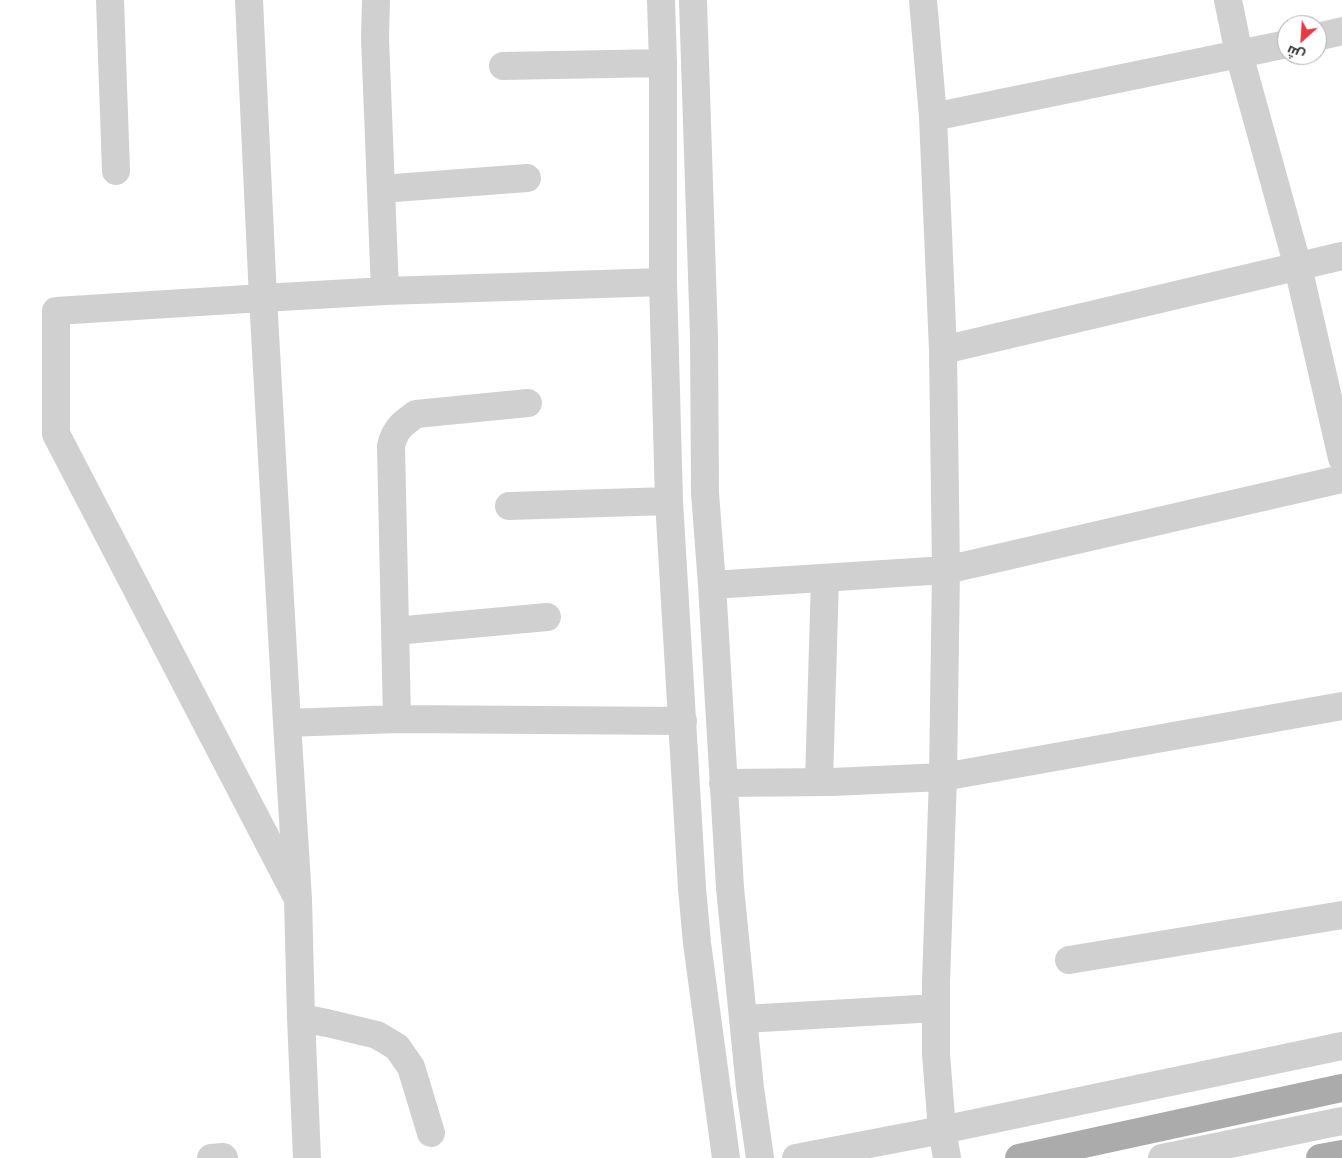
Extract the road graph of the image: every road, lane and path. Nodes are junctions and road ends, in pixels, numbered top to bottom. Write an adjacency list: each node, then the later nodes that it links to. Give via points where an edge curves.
1 (110, 0): 15 (street)
2 (249, 0): 22 (street)
3 (376, 0): 17 (street)
4 (661, 0): 12 (street)
5 (693, 0): 31 (street, via 704,337 704,493)
6 (923, 0): 14 (street)
7 (1228, 0): 11 (street)
8 (1342, 31): 9 (street)
9 (1327, 35)
10 (1277, 46): 11 (street)
11 (1239, 54): 14 (street); 19 (street)
12 (664, 64): 13 (street); 20 (street)
13 (502, 66)
14 (933, 117): 23 (street)
15 (116, 171)
16 (527, 178): 17 (street)
17 (381, 189): 21 (street)
18 (1342, 256): 19 (street)
19 (1298, 267): 23 (street); 25 (street)
20 (663, 282): 21 (street); 27 (street)
21 (385, 292): 22 (street)
22 (262, 298): 37 (street); 41 (street, via 56,311 56,434)
23 (944, 350): 29 (street)
24 (528, 403): 33 (street, via 416,414 394,435 391,446)
25 (1342, 458)
26 (1342, 479): 29 (street)
27 (670, 501): 28 (street); 36 (street)
28 (509, 506)
29 (946, 570): 30 (street); 38 (street)
30 (825, 578): 31 (street); 39 (street)
31 (712, 585): 40 (street)
32 (547, 616): 33 (street)
33 (395, 631): 35 (street)
34 (1342, 706): 38 (street)
35 (397, 719): 36 (street); 37 (street)
36 (683, 722): 56 (street, via 695,925)
37 (287, 723): 41 (street)
38 (943, 777): 39 (street); 44 (street)
39 (819, 782): 40 (street)
40 (723, 783): 46 (street)
41 (298, 899): 45 (street)
42 (1342, 915): 43 (street)
43 (1069, 960)
44 (936, 1008): 46 (street); 50 (street)
45 (301, 1018): 51 (street, via 377,1035 397,1047 411,1066); 55 (street)
46 (744, 1019): 57 (street)
47 (1342, 1046): 50 (street)
48 (1342, 1088): 60 (main road)
49 (1342, 1121): 61 (street)
50 (942, 1130): 58 (street); 59 (street)
51 (431, 1133)
52 (1337, 1151): 62 (street)
53 (211, 1158): 54 (street)
54 (224, 1158)
55 (306, 1158)
56 (726, 1158)
57 (760, 1158)
58 (796, 1158)
59 (947, 1158)
60 (1019, 1158)
61 (1162, 1158)
62 (1211, 1158)

